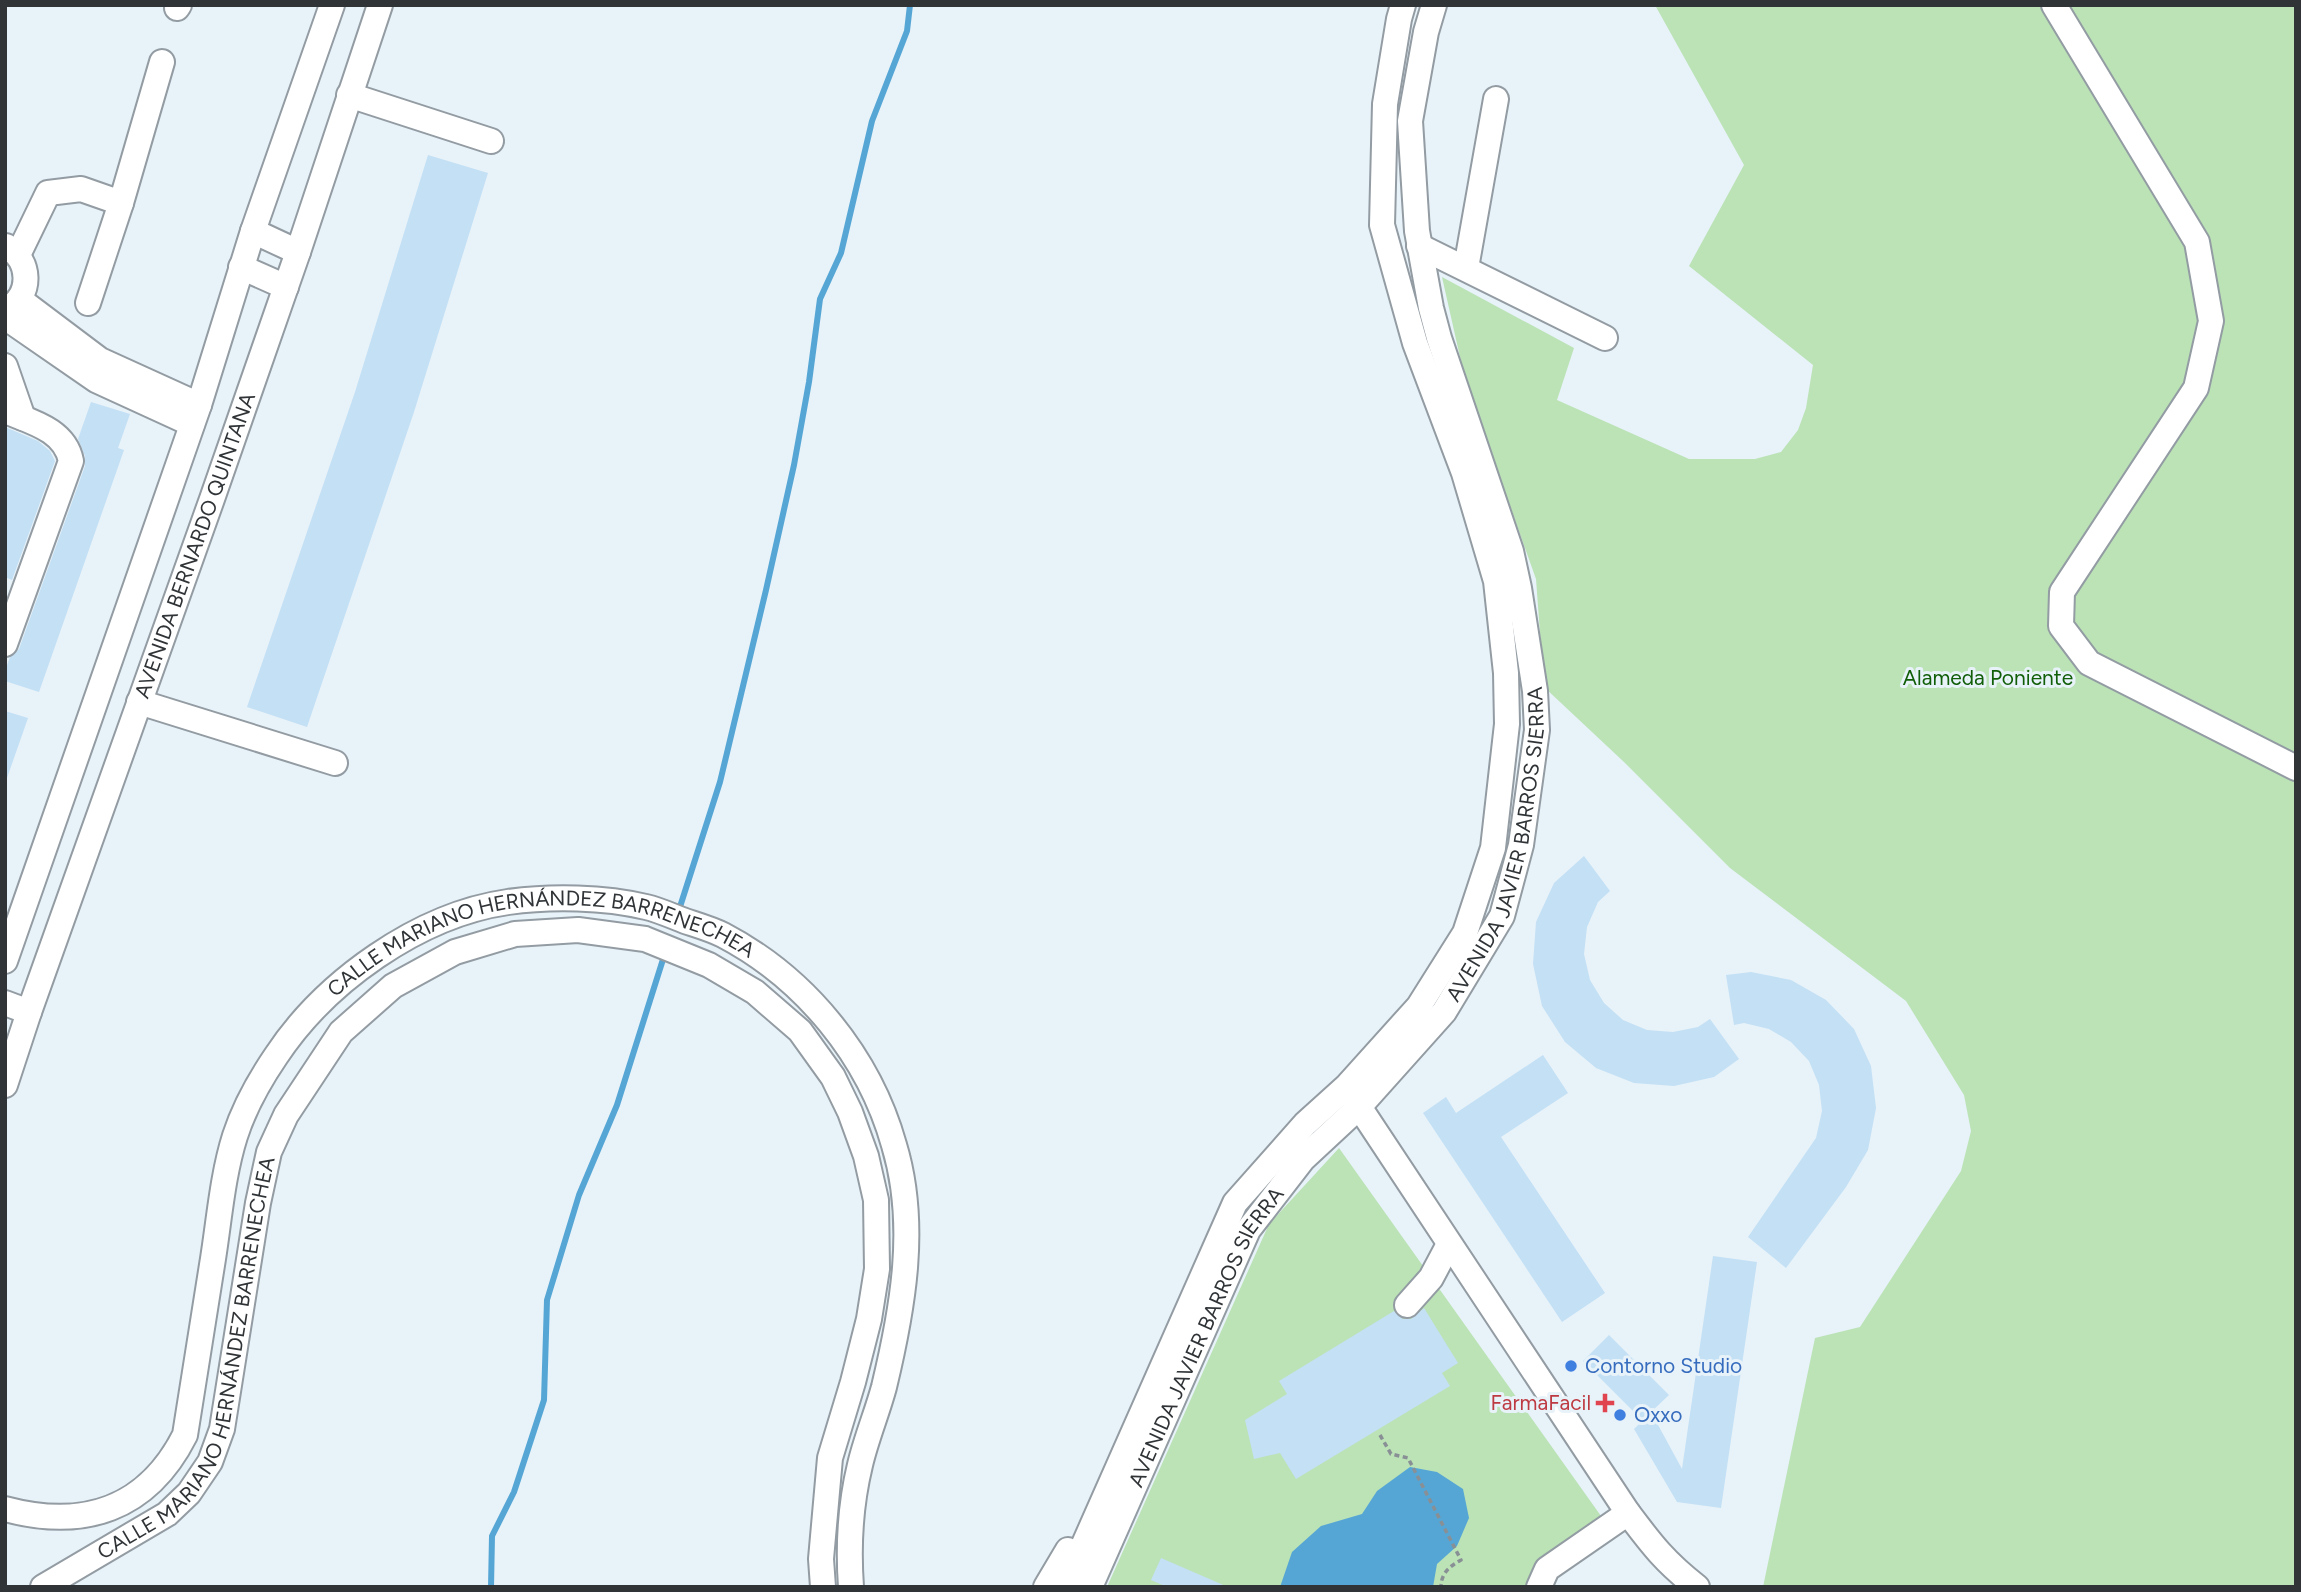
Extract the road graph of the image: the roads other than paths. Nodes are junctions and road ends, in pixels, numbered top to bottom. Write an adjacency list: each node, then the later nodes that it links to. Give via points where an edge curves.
1 (332, 5): 11 (street, AVENIDA BERNARDO QUINTANA)
2 (380, 5): 7 (street, AVENIDA BERNARDO QUINTANA)
3 (1403, 5): 32 (street, AVENIDA JAVIER BARROS SIERRA, via 1385,104 1382,225 1415,342 1464,473 1496,581 1507,724 1493,848 1465,933 1419,1006)
4 (1434, 5): 12 (street, AVENIDA JAVIER BARROS SIERRA, via 1410,121)
5 (2054, 5): 27 (street, via 2197,242 2211,321 2196,388 2062,592 2061,626 2089,663)
6 (162, 62): 10 (street)
7 (349, 95): 9 (street); 14 (street, AVENIDA BERNARDO QUINTANA)
8 (1496, 99): 16 (street)
9 (491, 141)
10 (121, 203): 13 (street, via 81,189 48,193); 18 (street)
11 (253, 231): 14 (street); 15 (street, AVENIDA BERNARDO QUINTANA)
12 (1419, 246): 16 (street); 32 (street, AVENIDA JAVIER BARROS SIERRA, via 1439,338 1511,551 1532,668 1537,730 1521,845 1502,916 1444,1012)
13 (12, 250): 19 (street, via 24,265 26,277 24,289)
14 (298, 253): 17 (street, AVENIDA BERNARDO QUINTANA)
15 (241, 267): 17 (street); 23 (street, AVENIDA BERNARDO QUINTANA)
16 (1466, 268): 20 (street)
17 (286, 287): 25 (street, AVENIDA BERNARDO QUINTANA)
18 (88, 303)
19 (10, 309): 23 (street)
20 (1605, 338)
21 (5, 366): 22 (street)
22 (14, 414): 24 (street, via 57,434 69,448 71,461)
23 (195, 415): 28 (street, AVENIDA BERNARDO QUINTANA)
24 (5, 644)
25 (139, 702): 26 (street); 30 (street, AVENIDA BERNARDO QUINTANA)
26 (335, 763)
27 (2296, 768)
28 (5, 961)
29 (5, 1003): 30 (street)
30 (29, 1012): 31 (street, AVENIDA BERNARDO QUINTANA)
31 (5, 1085)
32 (1352, 1097): 33 (street); 35 (street, AVENIDA JAVIER BARROS SIERRA, via 1305,1124 1235,1203); 43 (street, AVENIDA JAVIER BARROS SIERRA, via 1248,1230)
33 (1449, 1244): 34 (street, via 1431,1278); 37 (street)
34 (1407, 1305)
35 (1120, 1462): 41 (street); 42 (street, AVENIDA JAVIER BARROS SIERRA)
36 (5, 1509): 40 (street, CALLE MARIANO HERNÁNDEZ BARRENECHEA, via 66,1519 104,1511 136,1495 175,1455 185,1435 234,1137 277,1053 313,1008 375,955 443,920 505,902 576,898 645,907 722,934 778,971 824,1014 878,1100 904,1194 907,1250 900,1317 853,1501 848,1549)
37 (1628, 1513): 44 (street, via 1547,1569); 45 (street, via 1657,1552)
38 (43, 1587): 39 (street, CALLE MARIANO HERNÁNDEZ BARRENECHEA, via 167,1514 210,1462 222,1429 269,1152 286,1115 341,1032 393,986 455,952 515,934 578,930 645,939 709,965 755,992 800,1031 833,1077 866,1156 876,1200 877,1269 869,1319 830,1458 821,1559)
39 (824, 1587)
40 (851, 1587)
41 (1046, 1587)
42 (1065, 1587)
43 (1090, 1587)
44 (1539, 1587)
45 (1697, 1587)

